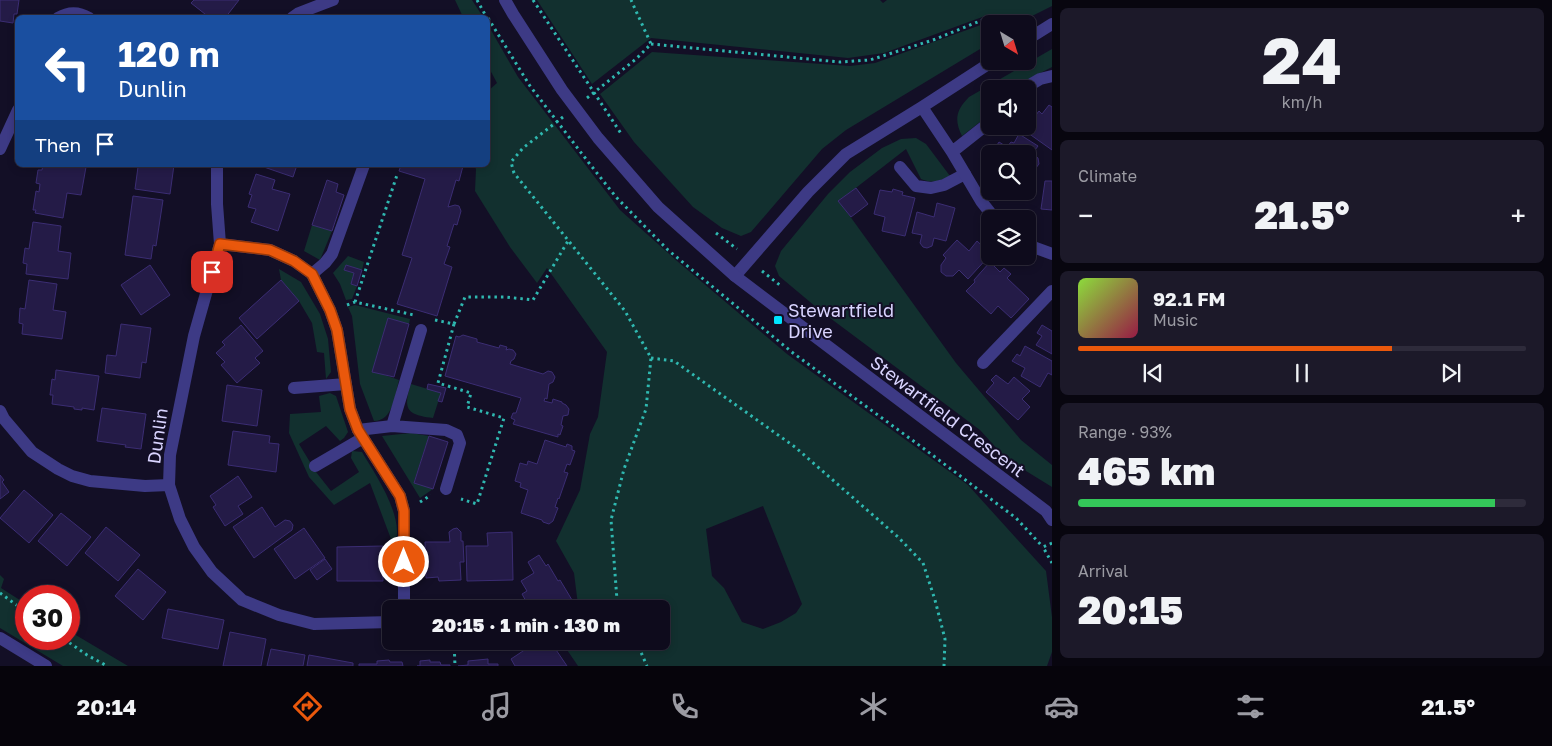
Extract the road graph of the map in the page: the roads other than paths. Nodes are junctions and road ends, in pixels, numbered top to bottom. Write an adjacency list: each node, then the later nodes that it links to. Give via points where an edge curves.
1 (333, 0): 5 (street)
2 (505, 0): 25 (street, Stewartfield Crescent, via 562,90 598,138 658,207)
3 (61, 15): 4 (street, via 74,12)
4 (86, 15)
5 (296, 15)
6 (1052, 24): 7 (street)
7 (1036, 34)
8 (981, 69): 11 (street)
9 (1052, 76): 10 (street)
10 (1036, 81)
11 (922, 107): 15 (street); 25 (street, via 846,154 808,192)
12 (15, 116): 14 (street)
13 (981, 129): 15 (street)
14 (0, 149)
15 (952, 152): 19 (street)
16 (217, 167): 21 (street, Dunlin)
17 (363, 167): 24 (street, via 332,254)
18 (900, 167): 19 (street, via 916,186 931,188)
19 (965, 174): 20 (street)
20 (988, 210)
21 (220, 244): 24 (street, via 270,250); 35 (street, Dunlin, via 182,386 170,455)
22 (1036, 248): 23 (street)
23 (1052, 254)
24 (312, 274): 29 (street, via 337,330)
25 (735, 276): 37 (street, Stewartfield Crescent)
26 (1052, 291): 28 (street)
27 (421, 330): 32 (street)
28 (983, 363)
29 (346, 384): 30 (street); 33 (street, via 350,409)
30 (294, 388)
31 (0, 411): 35 (street, via 32,452 72,476 90,481 145,486)
32 (392, 426): 33 (street); 36 (street, via 446,430 457,435 460,443)
33 (361, 434): 34 (street); 38 (street, via 400,496 404,511)
34 (315, 466)
35 (169, 484): 39 (street, Dunlin, via 180,519 194,547 212,572 242,600 279,615 314,624)
36 (446, 489)
37 (1050, 515)
38 (404, 600)
39 (382, 622)
40 (0, 638): 41 (street)
41 (46, 666)

